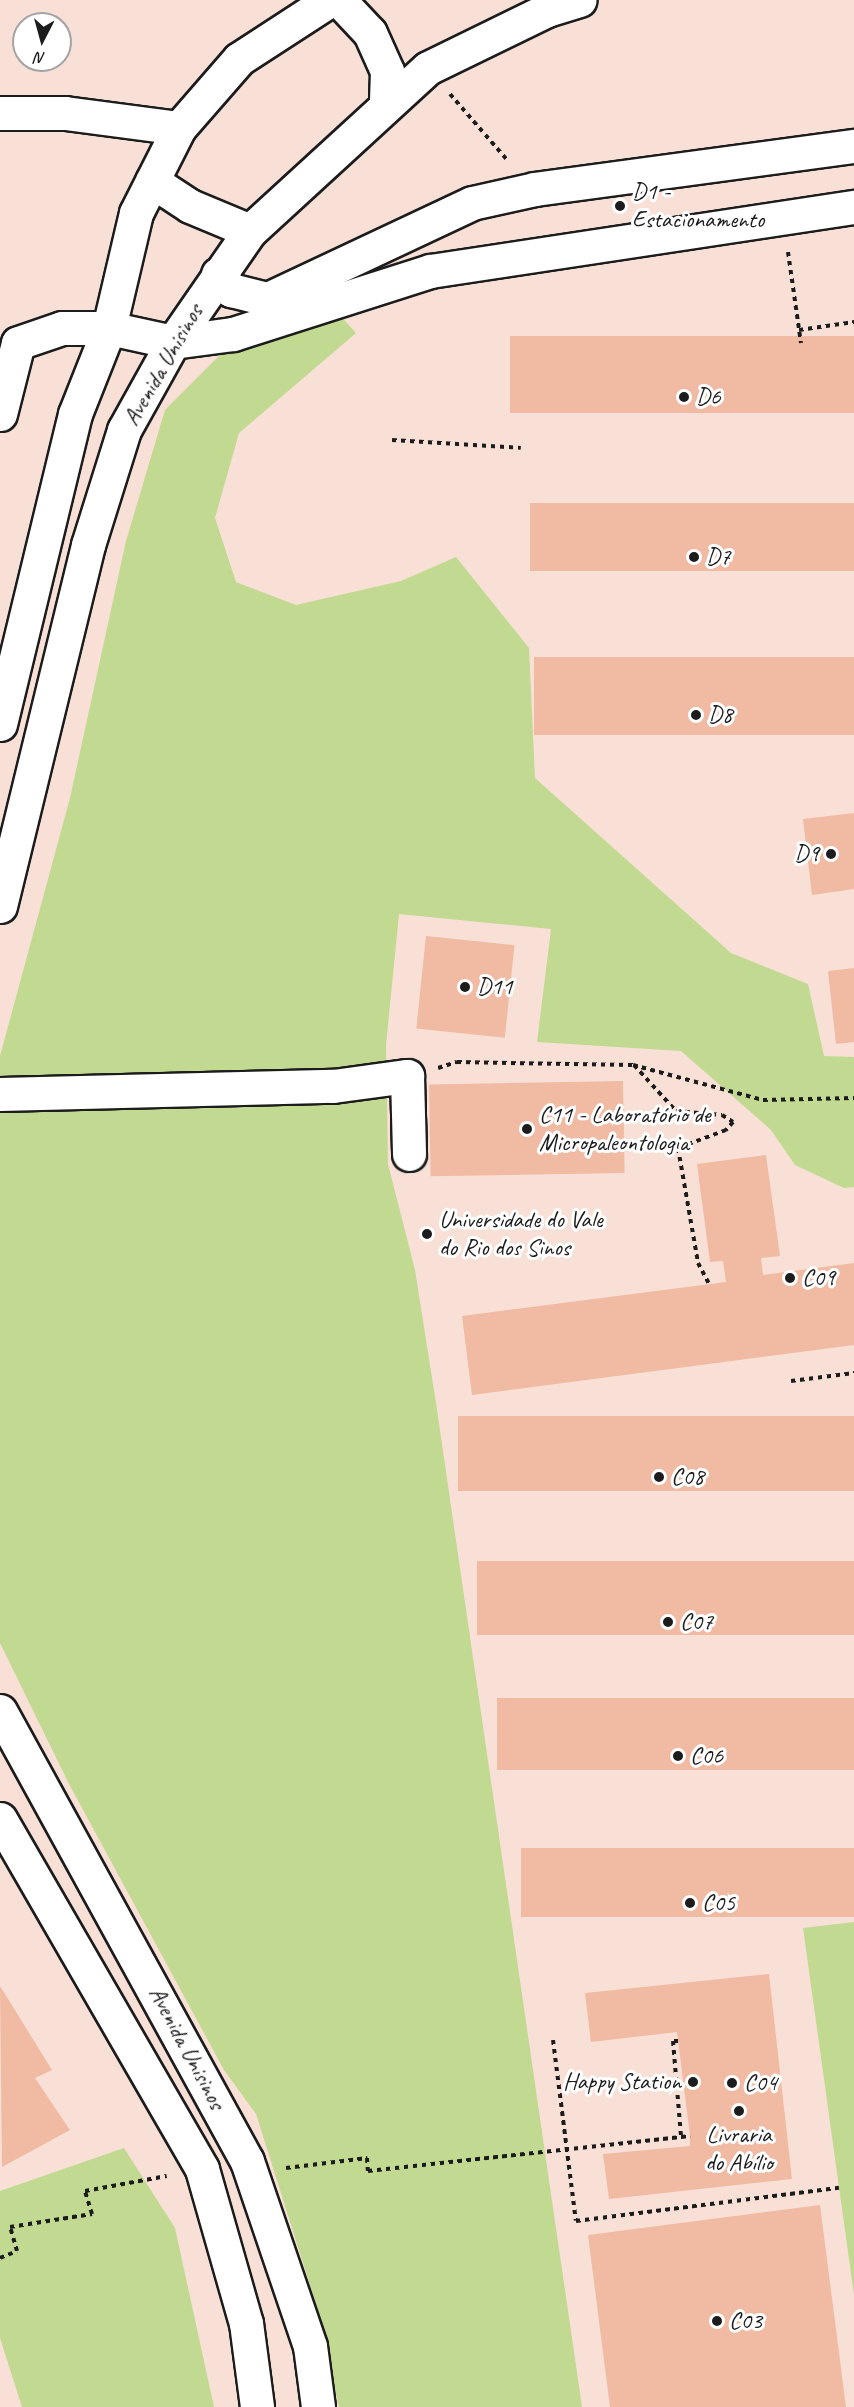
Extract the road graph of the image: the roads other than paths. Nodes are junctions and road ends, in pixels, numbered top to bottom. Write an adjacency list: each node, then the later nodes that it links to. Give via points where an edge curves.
1 (330, 0): 6 (lane, via 239,59)
2 (339, 0): 4 (lane, via 374,43 387,71)
3 (580, 0): 4 (lane, Avenida Unisinos, via 547,10 429,68)
4 (386, 105): 11 (lane, Avenida Unisinos)
5 (0, 113): 6 (lane, via 65,113)
6 (179, 128): 8 (lane)
7 (854, 146): 10 (lane, via 535,189 472,202)
8 (152, 181): 11 (lane, via 190,206); 14 (lane, via 136,213)
9 (854, 207): 12 (lane)
10 (416, 230): 12 (lane); 13 (lane, via 268,299 231,290)
11 (250, 231): 13 (lane, Avenida Unisinos)
12 (430, 271): 15 (lane, via 233,334)
13 (218, 274): 15 (lane, Avenida Unisinos)
14 (109, 328): 15 (lane); 16 (lane, via 62,328 18,343); 17 (lane, via 75,414)
15 (173, 342): 18 (lane, Avenida Unisinos, via 124,430 88,545)
16 (0, 414)
17 (0, 724)
18 (0, 906)
19 (0, 1095): 20 (lane, via 333,1086 407,1076)
20 (409, 1154)
21 (0, 1711): 22 (lane, Avenida Unisinos)
22 (61, 1824): 23 (lane); 25 (lane, Avenida Unisinos, via 247,2161 310,2346)
23 (4, 1838): 24 (lane, Avenida Unisinos, via 202,2169 246,2323)
24 (257, 2407)
25 (318, 2407)

